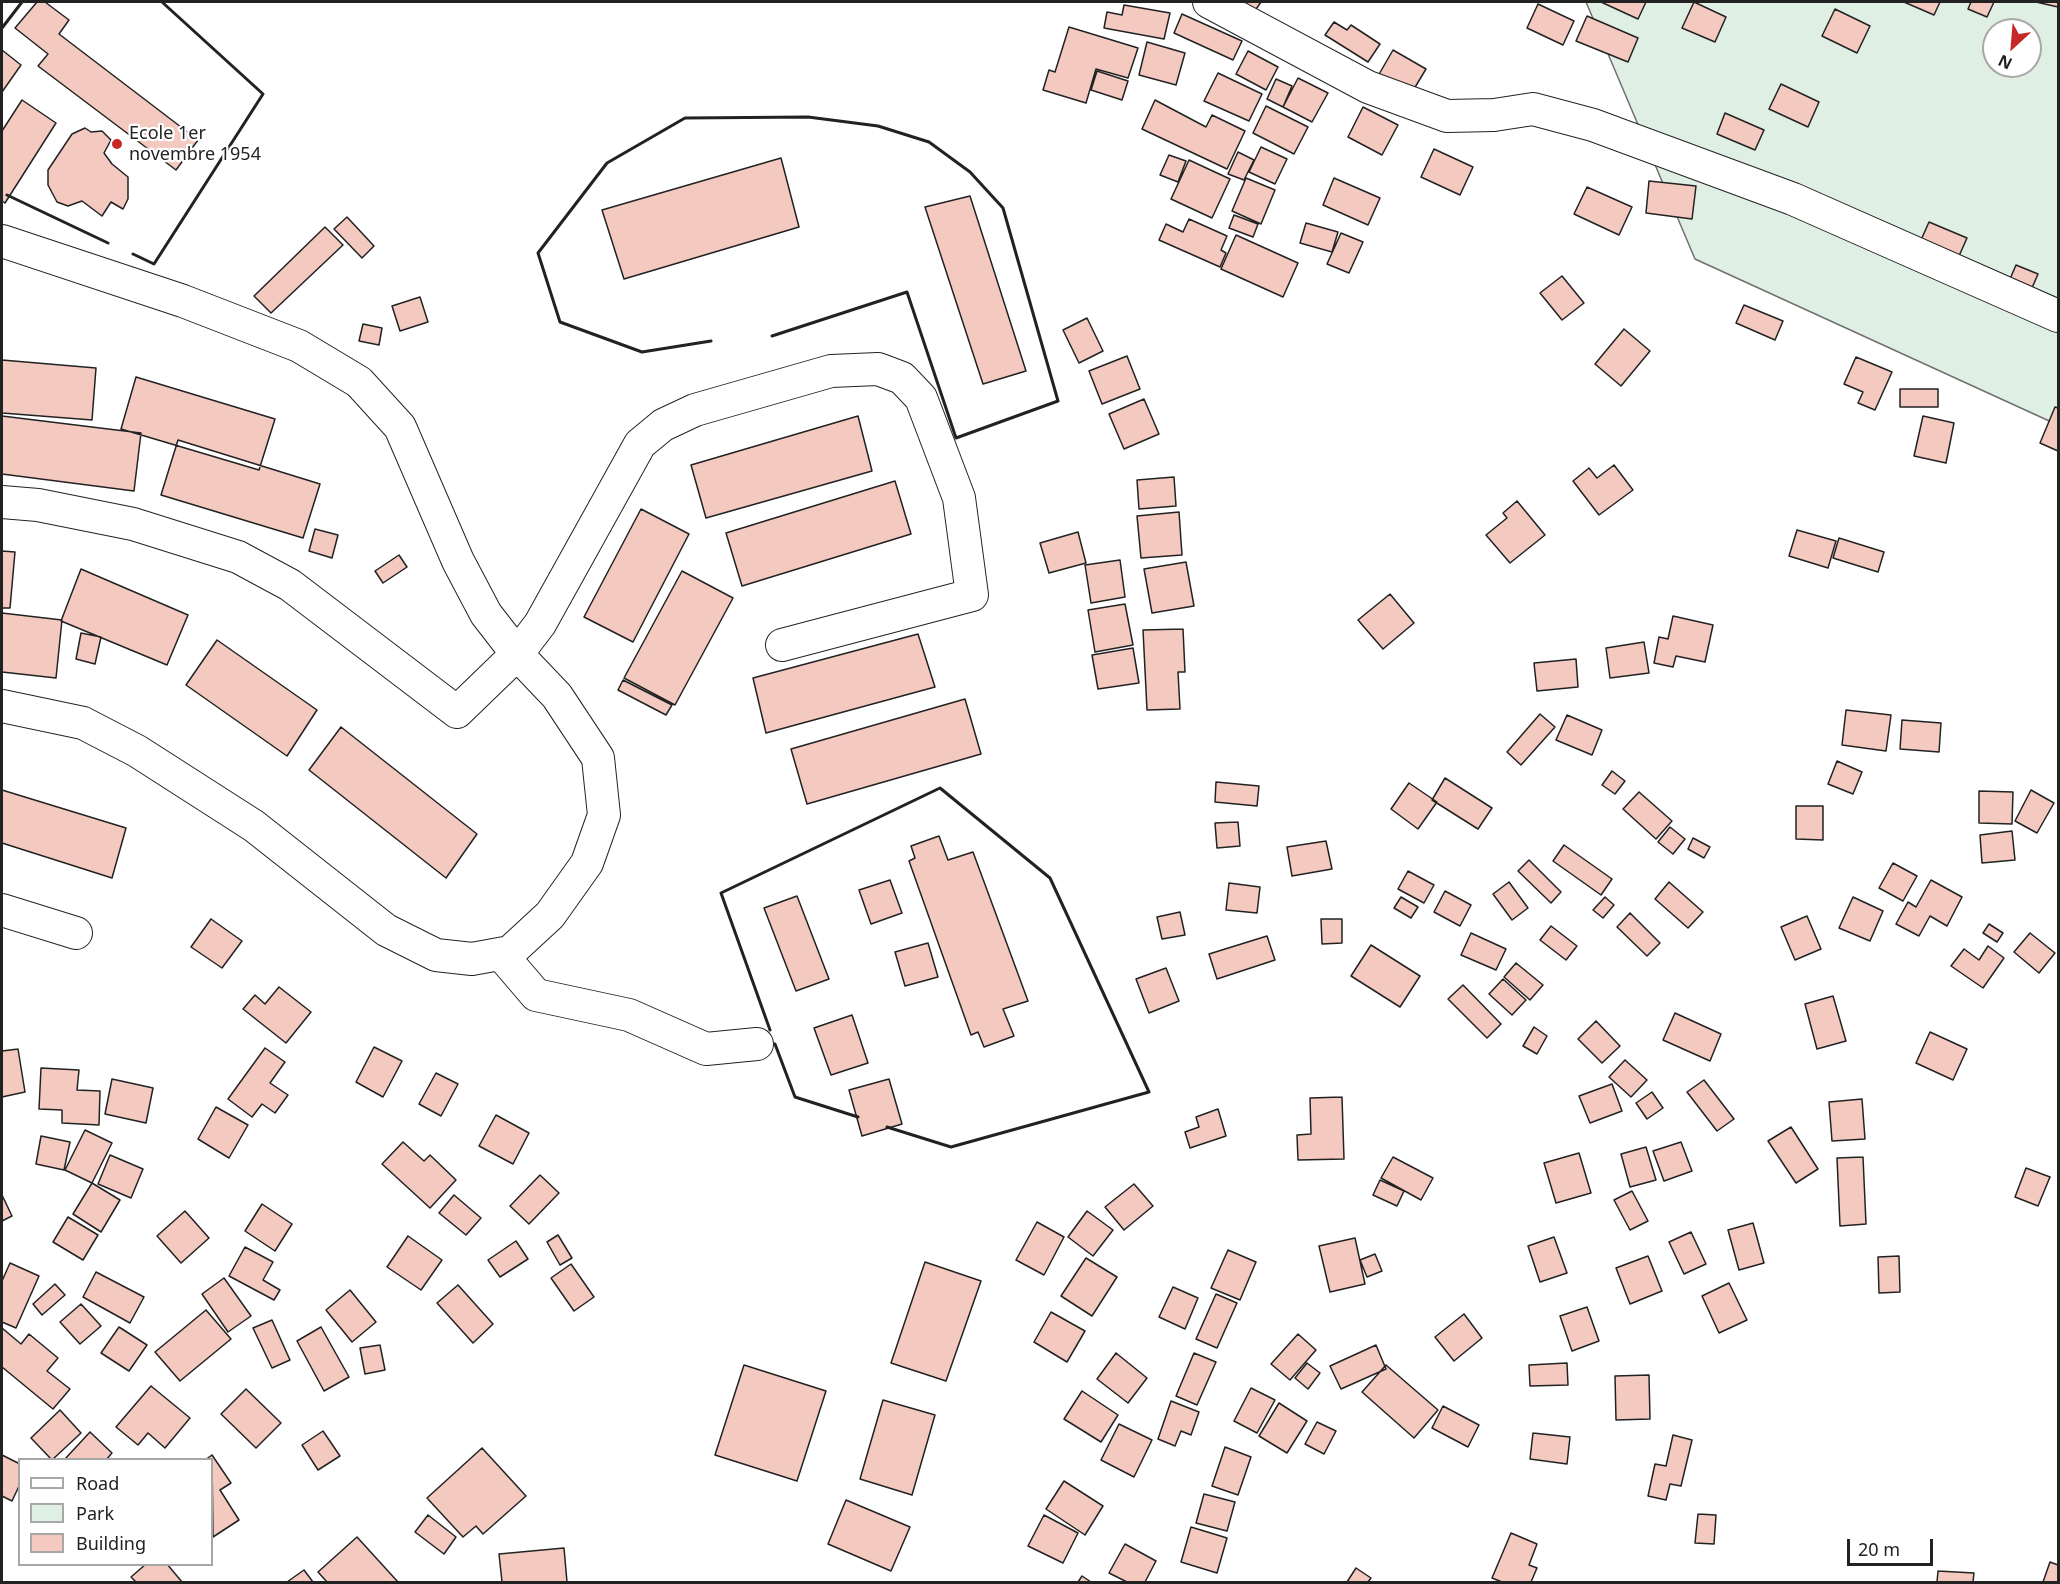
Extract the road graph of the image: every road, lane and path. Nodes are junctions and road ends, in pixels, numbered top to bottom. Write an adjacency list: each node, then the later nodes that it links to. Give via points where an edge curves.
1 (1209, 2): 5 (street, via 1368,87 1447,116 1533,109 1593,125 1793,199)
2 (2, 241): 4 (street)
3 (2, 261): 4 (street)
4 (70, 263): 8 (street, via 299,346 359,382 400,426 458,561 486,614)
5 (2058, 316)
6 (2, 502): 8 (street, via 38,505 133,524 238,556 290,585 457,712)
7 (783, 645): 8 (street, via 972,595 959,498 921,398 902,378 878,369 831,371 695,410 663,425 640,444 540,624)
8 (517, 654): 12 (street, via 556,696 598,758 604,815 587,863 550,915 510,952)
9 (2, 706): 12 (street, via 83,723 137,751 254,826 386,930 436,955 472,959)
10 (2, 910): 11 (street)
11 (76, 933)
12 (501, 954): 13 (street, via 536,995 628,1015 706,1048)
13 (757, 1044)

